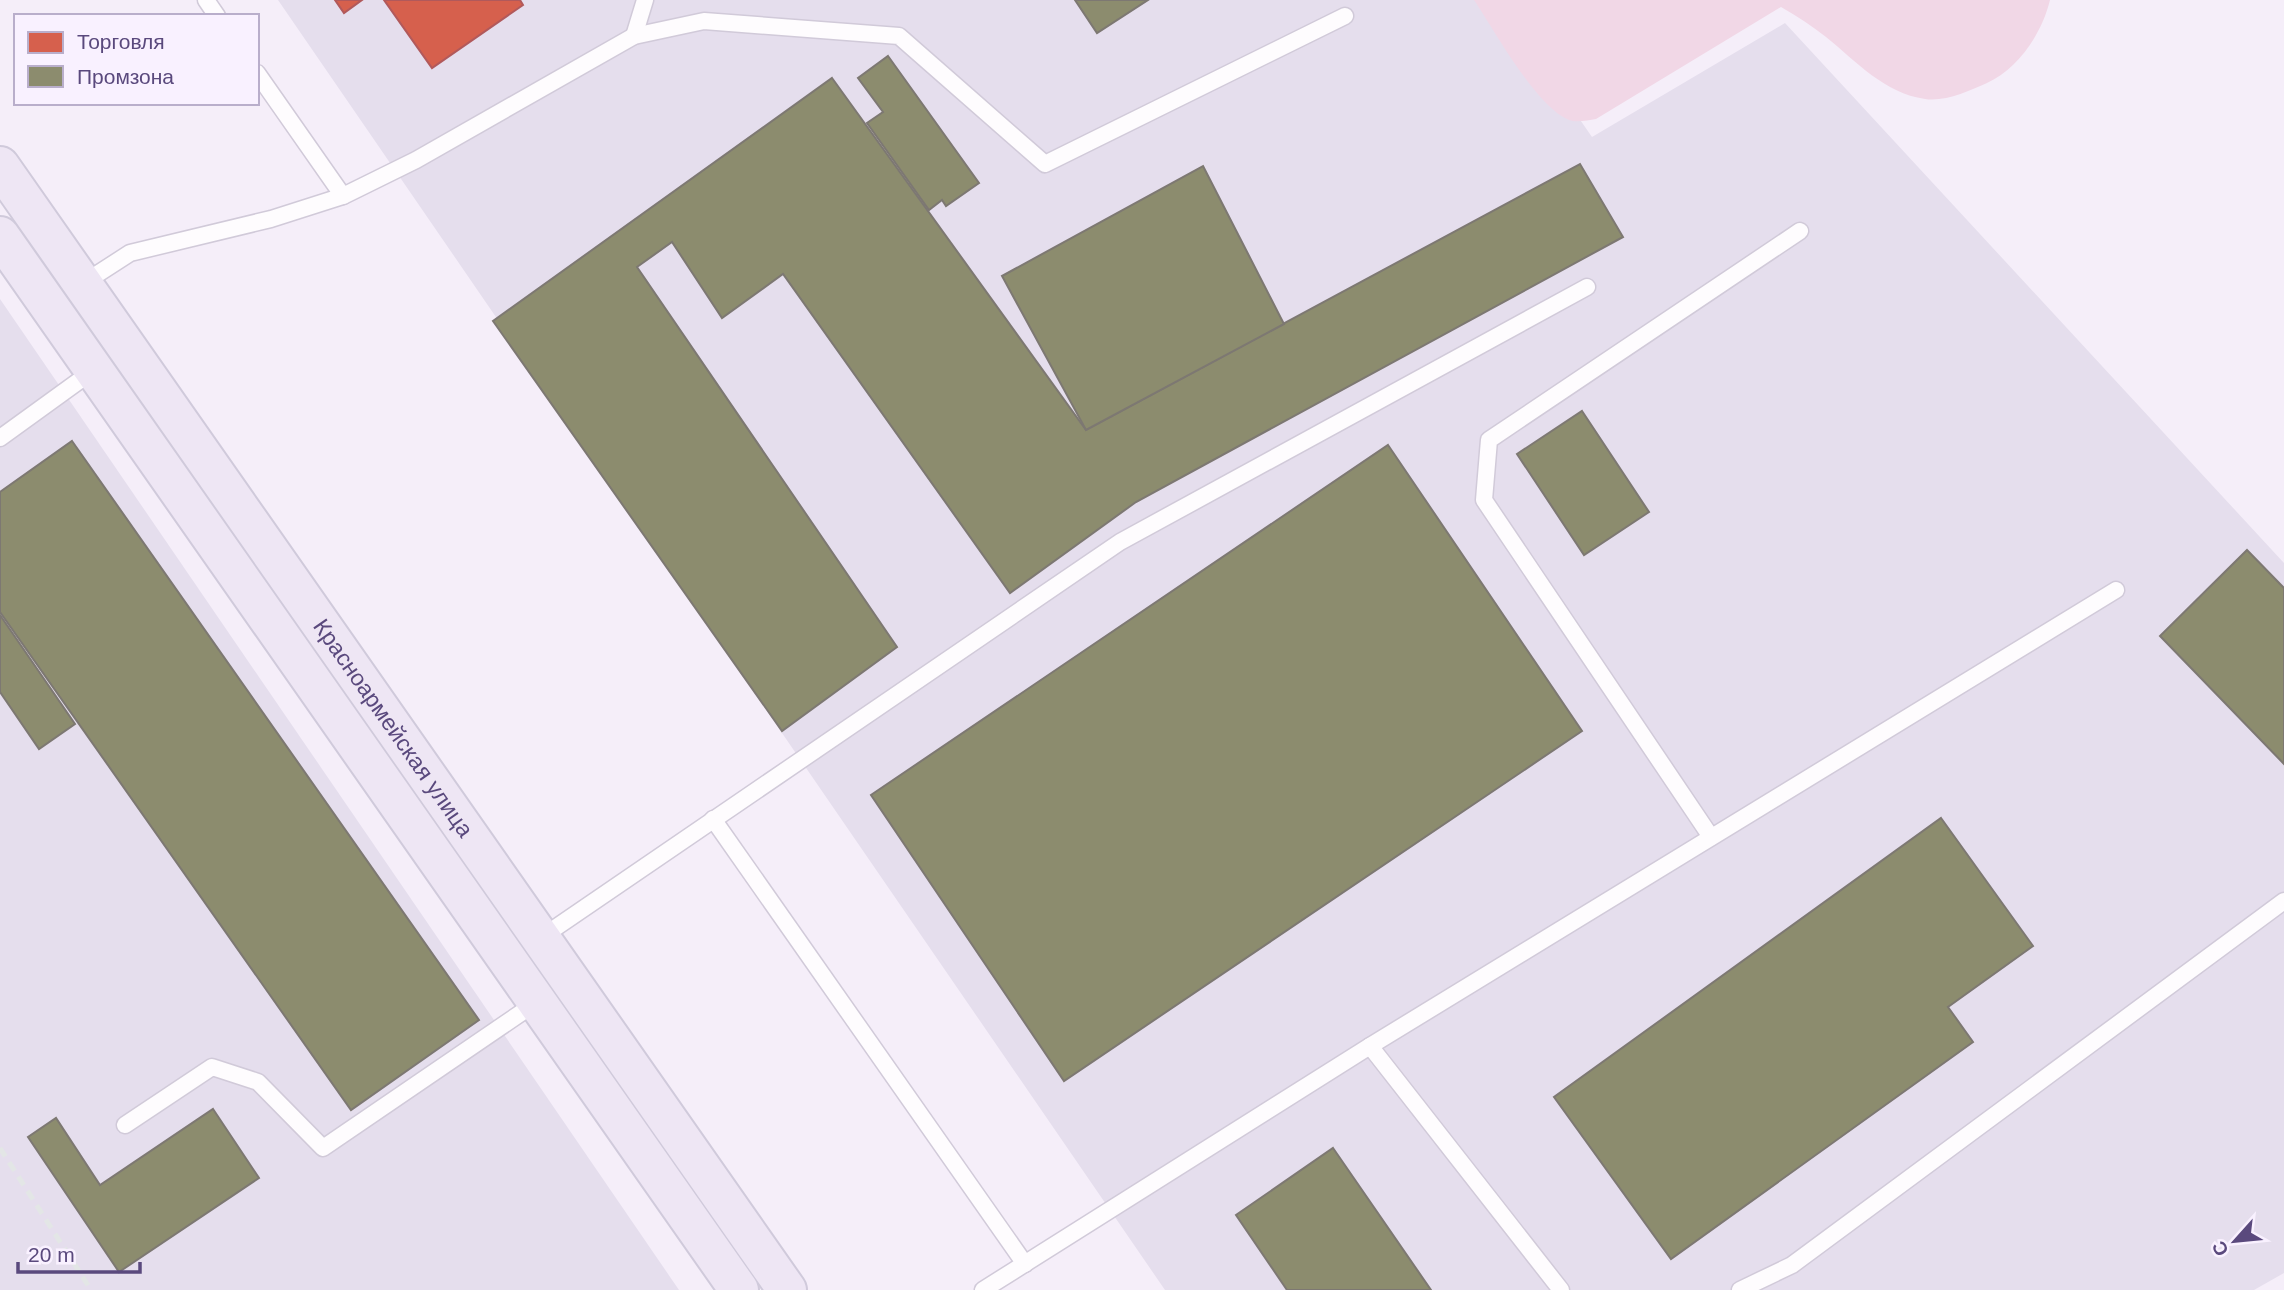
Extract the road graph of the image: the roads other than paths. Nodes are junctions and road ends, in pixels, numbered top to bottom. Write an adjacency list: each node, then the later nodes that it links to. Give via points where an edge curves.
1 (645, 0): 3 (lane)
2 (1345, 16): 3 (lane, via 1045,164 899,36 704,21)
3 (634, 36): 6 (lane, via 416,160)
4 (259, 77): 6 (lane)
5 (0, 166): 9 (main road, Красноармейская улица)
6 (343, 196): 9 (lane, via 271,219 130,253)
7 (1800, 231): 15 (lane, via 1489,440 1485,500)
8 (0, 236): 11 (main road, Красноармейская улица)
9 (82, 284): 17 (main road, Красноармейская улица)
10 (1587, 287): 14 (lane, via 1119,542)
11 (94, 370): 12 (lane); 18 (main road, Красноармейская улица)
12 (0, 438)
13 (2116, 590): 15 (lane)
14 (713, 819): 17 (lane); 21 (lane)
15 (1712, 837): 19 (lane)
16 (2284, 901): 26 (lane, via 1792,1265)
17 (539, 939): 23 (main road, Красноармейская улица)
18 (537, 1002): 20 (lane, via 323,1148 258,1082 212,1067); 22 (main road, Красноармейская улица)
19 (1370, 1046): 21 (lane); 25 (lane)
20 (125, 1125)
21 (1025, 1264): 24 (lane)
22 (739, 1290)
23 (787, 1290)
24 (983, 1290)
25 (1561, 1290)
26 (1740, 1290)

